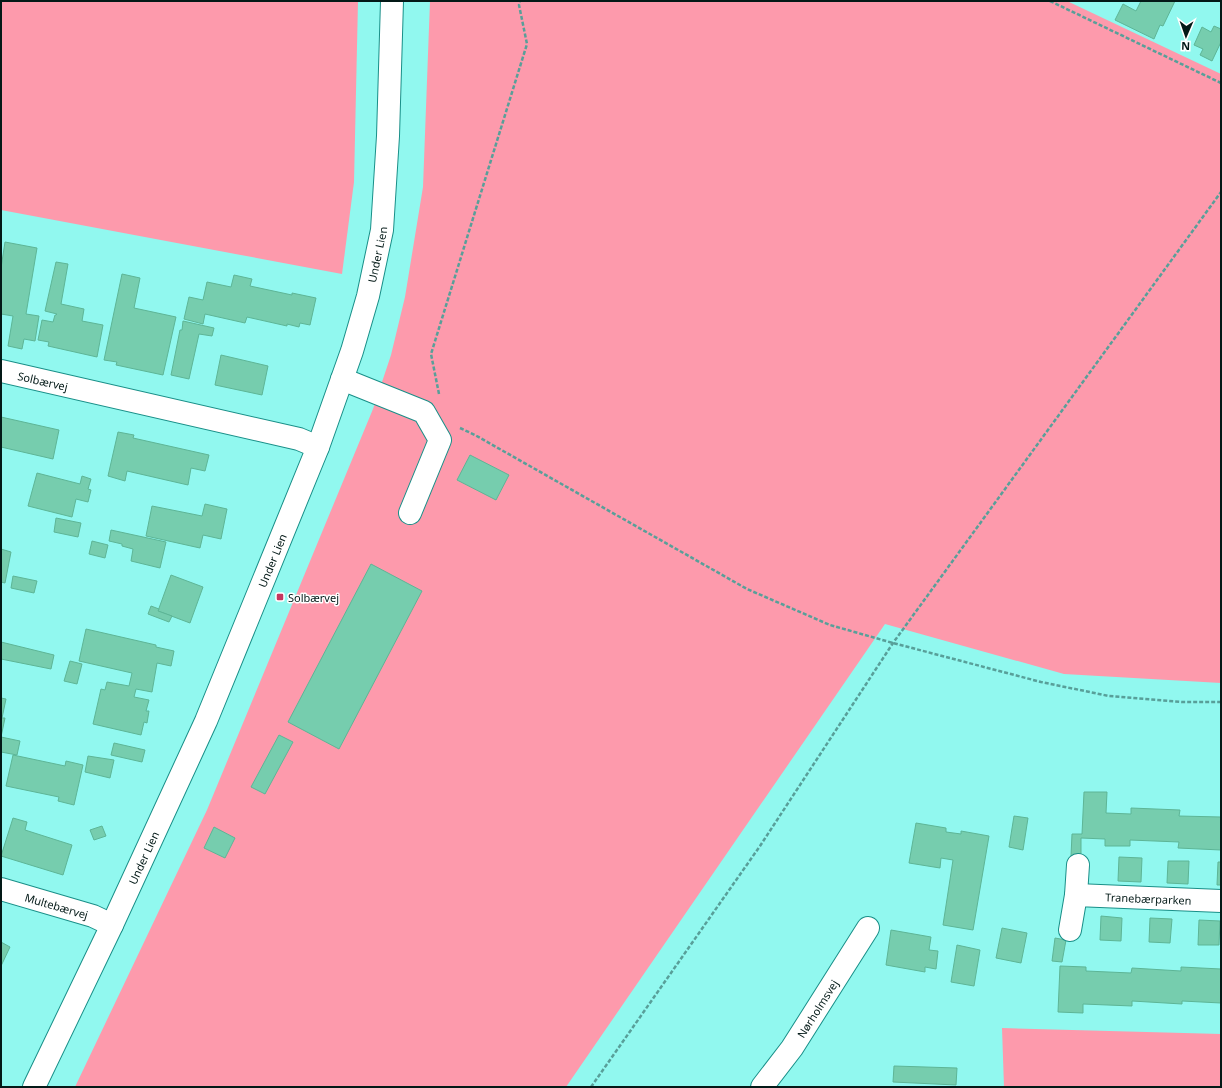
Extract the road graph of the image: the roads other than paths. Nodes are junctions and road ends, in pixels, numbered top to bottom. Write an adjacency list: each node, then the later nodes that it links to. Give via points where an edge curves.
1 (392, 1): 3 (street, Under Lien, via 382,230 368,296)
2 (1, 371): 4 (street, Solbærvej, via 299,439)
3 (342, 379): 4 (street, Under Lien); 5 (street, via 424,412 440,440)
4 (318, 447): 10 (street, Under Lien, via 206,721)
5 (410, 513)
6 (1078, 866): 8 (street)
7 (1, 889): 10 (street, Multebærvej, via 93,916)
8 (1076, 895): 9 (street, Tranebærparken); 12 (street)
9 (1221, 901)
10 (112, 925): 13 (street, Under Lien)
11 (868, 928): 14 (street, Nørholmsvej, via 792,1048)
12 (1070, 930)
13 (34, 1087)
14 (762, 1087)

